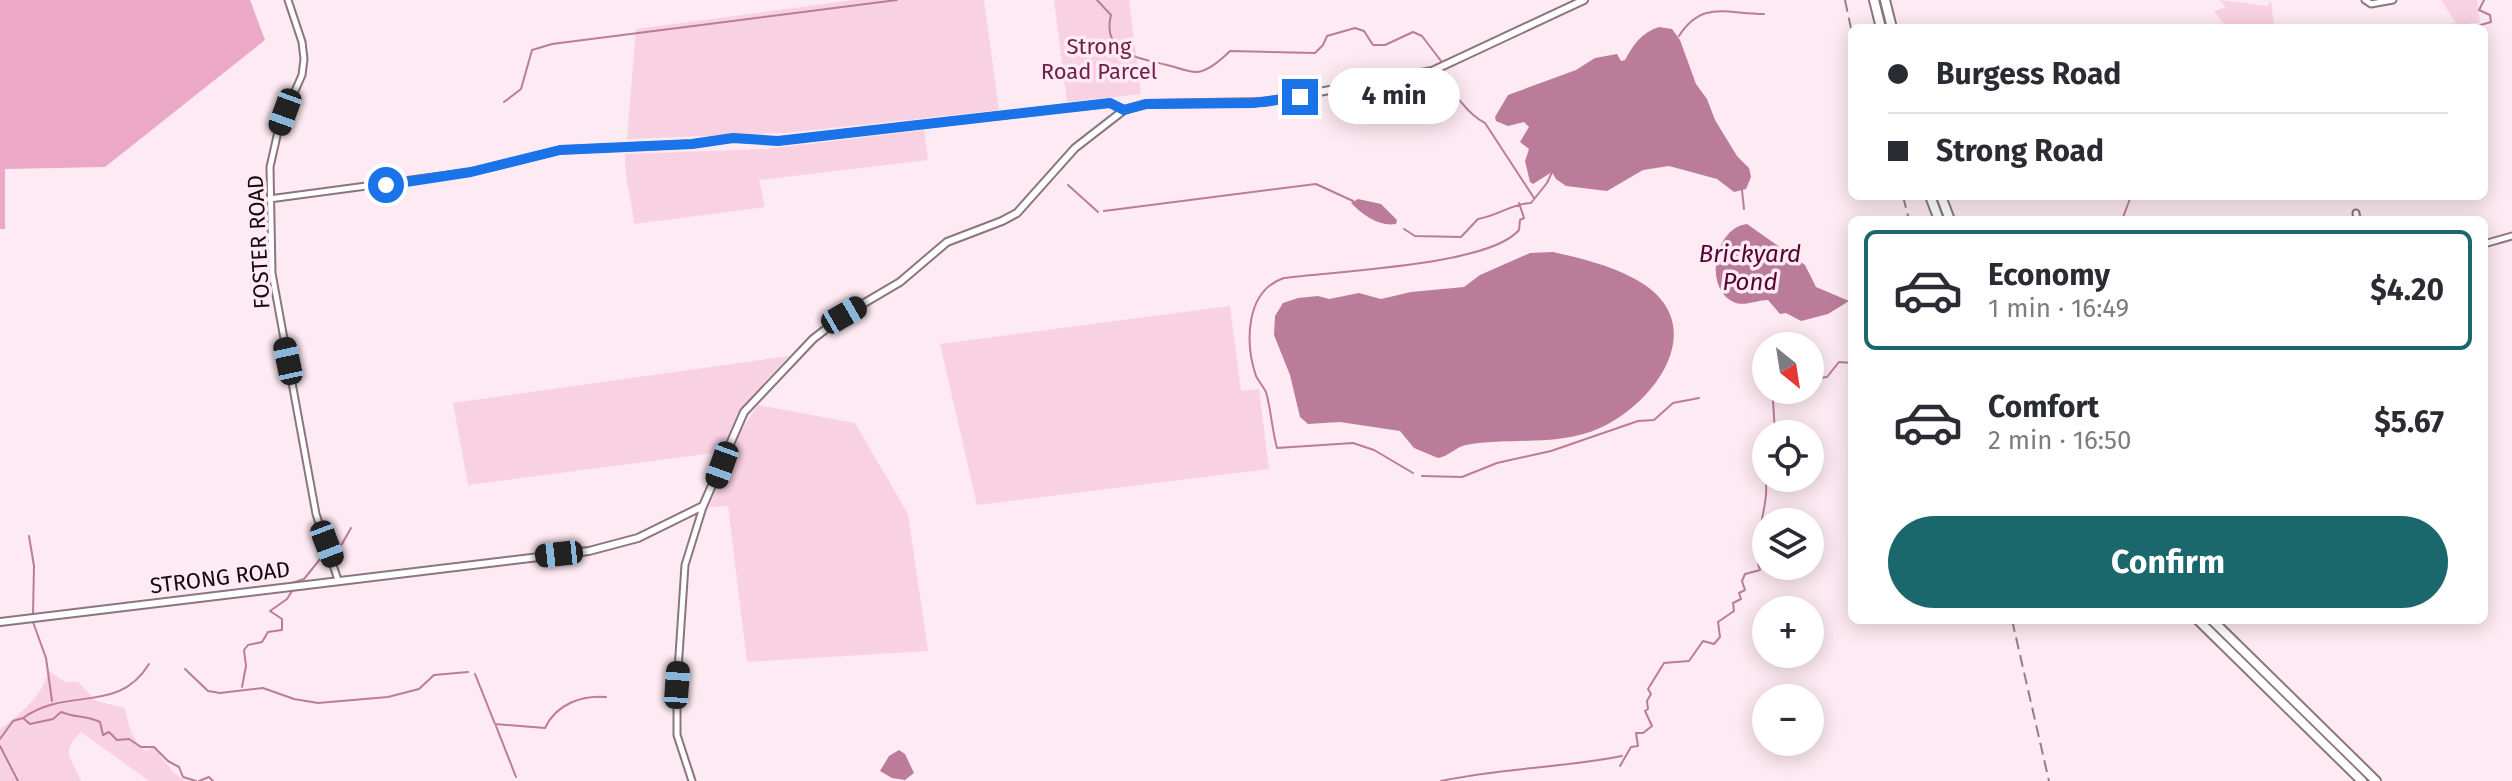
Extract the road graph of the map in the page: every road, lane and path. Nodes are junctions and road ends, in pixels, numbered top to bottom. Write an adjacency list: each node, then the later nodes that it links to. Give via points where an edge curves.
1 (288, 0): 10 (street, FOSTER ROAD, via 304,66 276,139)
2 (1584, 0): 9 (street, via 1432,71 1265,102 1146,104)
3 (1874, 0): 7 (highway)
4 (1885, 0): 8 (highway)
5 (2365, 0): 6 (street)
6 (2393, 0)
7 (1880, 24)
8 (1891, 24)
9 (1124, 110): 10 (street, via 1110,103 778,141 733,138 579,148 471,172); 13 (street, via 1075,148 1017,213 947,242 900,282 813,339 744,412)
10 (269, 199): 14 (street, FOSTER ROAD, via 277,311 316,514)
11 (2512, 236): 12 (street)
12 (2488, 243)
13 (703, 506): 14 (street, STRONG ROAD, via 605,549); 19 (street, via 685,565 677,685 677,735)
14 (338, 580): 15 (street, STRONG ROAD)
15 (0, 622)
16 (2203, 624): 18 (highway)
17 (2216, 624): 18 (highway)
18 (2266, 680): 20 (highway); 21 (highway)
19 (692, 781)
20 (2362, 781)
21 (2376, 781)

